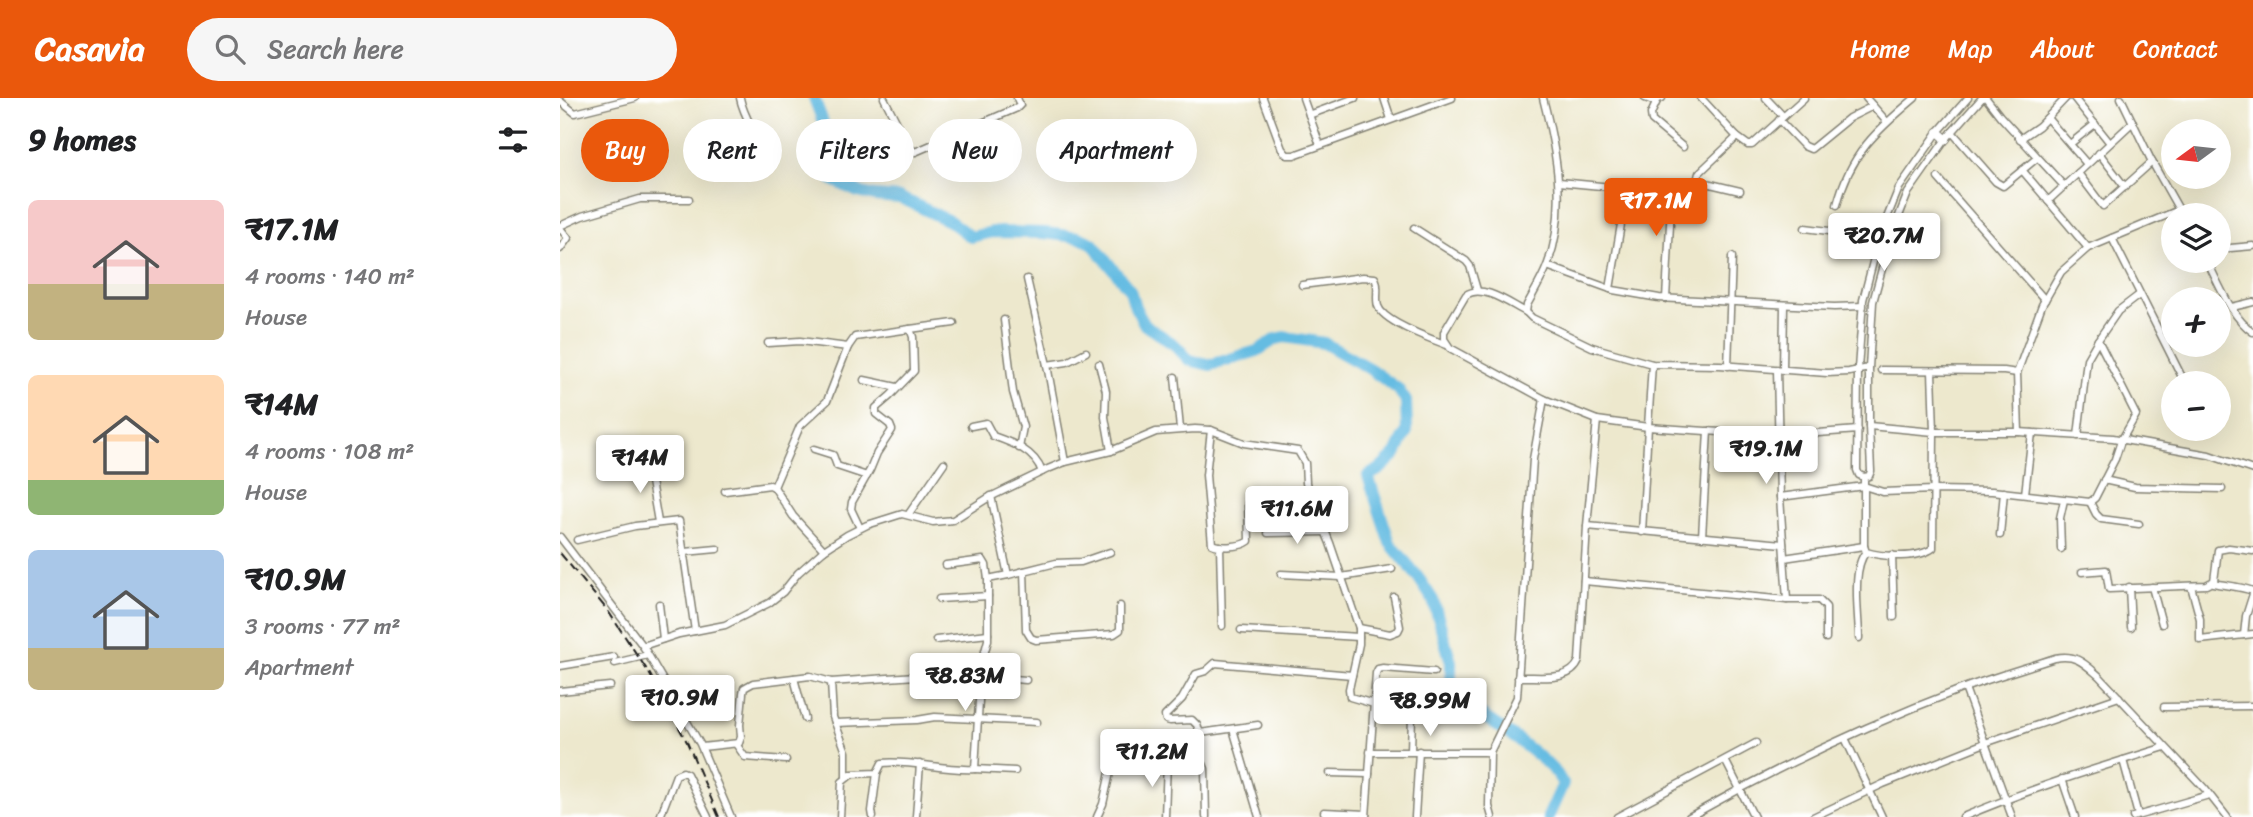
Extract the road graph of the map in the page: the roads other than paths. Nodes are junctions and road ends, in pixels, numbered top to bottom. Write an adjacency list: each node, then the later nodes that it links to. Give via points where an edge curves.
1 (635, 98): 24 (street, via 575,113)
2 (740, 98): 29 (street)
3 (884, 98): 4 (street, via 915,152 1017,108)
4 (1017, 98)
5 (1262, 98): 40 (street, via 1287,155)
6 (1303, 98): 26 (street)
7 (1355, 98): 26 (street)
8 (1384, 98): 30 (street)
9 (1452, 98): 23 (street)
10 (1543, 98): 49 (street)
11 (1645, 98): 22 (street)
12 (1701, 98): 36 (street)
13 (1766, 98): 27 (street)
14 (1804, 98): 27 (street)
15 (1866, 98): 25 (street)
16 (1914, 98): 31 (street)
17 (1968, 98): 34 (street)
18 (1984, 98): 35 (street); 37 (street)
19 (2066, 98): 28 (street)
20 (2074, 98): 33 (street)
21 (2121, 98): 32 (street)
22 (1659, 99): 41 (street, via 1652,121)
23 (1431, 102): 30 (street)
24 (561, 104)
25 (1873, 106): 27 (street, via 1849,118 1811,149); 31 (street)
26 (1309, 115): 40 (street)
27 (1781, 118): 36 (street, via 1752,145)
28 (2047, 118): 37 (street); 39 (street)
29 (748, 119)
30 (1391, 119): 40 (street)
31 (1887, 122): 57 (street, via 1852,166)
32 (2133, 122): 38 (street); 44 (street)
33 (2095, 124): 38 (street); 39 (street)
34 (1938, 132): 35 (street); 67 (street, via 1899,188)
35 (1949, 135): 46 (street, via 2003,186); 97 (street, via 1908,193 1890,239 1873,302)
36 (1737, 137): 52 (street, via 1698,177)
37 (2020, 139): 43 (street)
38 (2110, 143): 42 (street)
39 (2070, 144): 45 (street)
40 (1320, 145)
41 (1683, 147)
42 (2099, 153): 45 (street); 51 (street)
43 (2037, 158): 46 (street); 50 (street)
44 (2152, 162): 51 (street); 56 (street)
45 (2087, 164): 47 (street)
46 (2022, 170): 55 (street)
47 (2078, 173): 50 (street); 51 (street, via 2103,206)
48 (1938, 178): 77 (street)
49 (1559, 182): 53 (street, via 1622,188); 69 (street, via 1557,229)
50 (2064, 186): 55 (street)
51 (2125, 187)
52 (1740, 191)
53 (1626, 195): 73 (street); 76 (street, via 1671,205)
54 (689, 198): 59 (street, via 639,199)
55 (2048, 201): 66 (street)
56 (2175, 203)
57 (1837, 205)
58 (2161, 220): 62 (street)
59 (560, 227): 65 (street, via 568,239)
60 (1414, 228): 74 (street, via 1466,261)
61 (1805, 228): 67 (street, via 1845,233)
62 (2112, 238): 66 (street); 75 (street)
63 (2253, 246): 64 (street)
64 (2231, 247)
65 (560, 248)
66 (2088, 248): 77 (street, via 2061,272)
67 (1875, 256): 81 (street)
68 (1732, 257): 79 (street)
69 (1547, 266): 73 (street); 83 (street)
70 (2214, 273): 82 (street)
71 (1027, 279): 95 (street)
72 (1302, 285): 90 (street, via 1375,278 1377,305 1386,317)
73 (1610, 289): 76 (street)
74 (1477, 290): 83 (street); 90 (street, via 1465,295 1444,332)
75 (2139, 295): 88 (street, via 2119,311); 102 (street)
76 (1666, 299): 79 (street)
77 (2045, 300): 103 (street)
78 (2253, 302): 82 (street)
79 (1731, 304): 80 (street); 96 (street)
80 (1784, 306): 81 (street); 100 (street)
81 (1863, 306): 98 (street)
82 (2232, 307): 87 (street)
83 (1526, 312): 94 (street, via 1592,347)
84 (1004, 320): 122 (street, via 1013,392 1023,427)
85 (954, 323): 86 (street)
86 (910, 329): 91 (street, via 855,337); 106 (street, via 914,371)
87 (2253, 332)
88 (2098, 340): 120 (street, via 2087,359); 121 (street, via 2136,415)
89 (768, 343): 91 (street)
90 (1447, 345): 107 (street)
91 (848, 347): 134 (street, via 827,401 800,426)
92 (1086, 352): 95 (street)
93 (1099, 363): 124 (street)
94 (1653, 364): 96 (street); 111 (street)
95 (1047, 365): 125 (street)
96 (1728, 366): 100 (street)
97 (1869, 368): 98 (street); 110 (street)
98 (1858, 369): 100 (street); 114 (street)
99 (1881, 369): 101 (street)
100 (1780, 370): 119 (street)
101 (1932, 371): 103 (street); 116 (street)
102 (2179, 371)
103 (2017, 373): 117 (street)
104 (1175, 377): 112 (street)
105 (864, 380): 106 (street)
106 (897, 387): 130 (street, via 876,408 891,433)
107 (1544, 399): 108 (street); 209 (street, via 1533,459)
108 (1597, 420): 111 (street); 148 (street)
109 (971, 426): 122 (street, via 986,423 993,436)
110 (1868, 426): 116 (street); 131 (street, via 1871,471)
111 (1648, 428): 115 (street); 151 (street)
112 (1181, 429): 113 (street); 124 (street, via 1156,432)
113 (1211, 430): 150 (street, via 1244,443 1298,451 1306,463 1306,483); 158 (street, via 1206,467 1210,541)
114 (1858, 430): 119 (street); 131 (street, via 1857,470)
115 (1708, 431): 119 (street); 155 (street)
116 (1934, 432): 117 (street); 136 (street)
117 (2019, 432): 118 (street)
118 (2032, 433): 120 (street); 139 (street)
119 (1778, 436): 141 (street)
120 (2078, 436): 121 (street)
121 (2121, 441): 128 (street, via 2209,455); 132 (street)
122 (1019, 447): 129 (street, via 1037,458)
123 (814, 449): 130 (street, via 833,455 837,466)
124 (1111, 451): 125 (street)
125 (1065, 462): 129 (street)
126 (944, 463): 145 (street)
127 (648, 464): 146 (street)
128 (2253, 470)
129 (1042, 472): 140 (street)
130 (867, 476): 149 (street, via 851,506)
131 (1864, 477): 133 (street)
132 (2104, 480): 135 (street, via 2135,487); 143 (street)
133 (1864, 486): 136 (street, via 1889,493); 141 (street); 160 (street)
134 (774, 487): 137 (street); 162 (street)
135 (2222, 489)
136 (1933, 490): 138 (street); 166 (street, via 1933,548 1919,555)
137 (725, 491)
138 (2004, 492): 139 (street); 153 (street)
139 (2025, 494): 142 (street)
140 (991, 496): 145 (street, via 953,520 933,522); 173 (street)
141 (1780, 497): 157 (street)
142 (2064, 500): 143 (street); 161 (street)
143 (2090, 502): 147 (street, via 2101,519)
144 (1248, 503): 158 (street, via 1249,541)
145 (908, 515): 149 (street, via 894,515)
146 (658, 522): 156 (street); 164 (street, via 679,521)
147 (2139, 524)
148 (1587, 526): 151 (street); 176 (street)
149 (860, 528): 162 (street)
150 (1325, 532): 152 (street); 174 (street)
151 (1642, 532): 155 (street)
152 (1268, 533)
153 (2000, 535)
154 (560, 537): 203 (street)
155 (1702, 537): 157 (street)
156 (577, 540)
157 (1783, 544): 167 (street)
158 (1220, 546): 190 (street)
159 (717, 548): 164 (street)
160 (1865, 549): 166 (street); 167 (street); 200 (street, via 1857,575)
161 (2061, 549)
162 (824, 550): 194 (street, via 777,598 725,625)
163 (2253, 551): 177 (street, via 2218,550)
164 (685, 552): 194 (street)
165 (1110, 552): 170 (street, via 1081,562)
166 (1892, 555): 188 (street)
167 (1784, 558): 185 (street)
168 (946, 565): 175 (street, via 983,560)
169 (1392, 569): 174 (street)
170 (1024, 571): 173 (street); 187 (street, via 1026,630 1036,640 1114,634 1120,630)
171 (2082, 572): 179 (street, via 2105,570 2109,589)
172 (1281, 574): 174 (street)
173 (1008, 575): 175 (street)
174 (1341, 577): 192 (street)
175 (988, 579): 182 (street)
176 (1584, 581): 185 (street); 209 (street, via 1576,668 1563,676)
177 (2213, 583): 178 (street); 181 (street, via 2239,585)
178 (2191, 586): 180 (street); 197 (street, via 2200,640)
179 (2129, 587): 180 (street); 191 (street)
180 (2152, 587): 189 (street)
181 (2253, 592): 197 (street)
182 (988, 596): 184 (street); 195 (street)
183 (1394, 597): 192 (street, via 1398,631 1390,634)
184 (939, 599)
185 (1787, 600): 199 (street, via 1822,601)
186 (659, 604): 201 (street)
187 (1120, 606)
188 (1894, 617)
189 (2162, 624)
190 (1222, 626)
191 (2131, 627)
192 (1359, 628): 198 (street)
193 (1241, 629): 198 (street)
194 (695, 631): 201 (street)
195 (988, 634): 202 (street); 208 (street)
196 (2253, 634): 197 (street)
197 (2244, 635)
198 (1359, 637): 207 (street)
199 (1826, 638)
200 (1859, 638)
201 (663, 639): 203 (street)
202 (936, 640)
203 (643, 646): 204 (street)
204 (648, 655): 205 (street); 231 (street)
205 (560, 666)
206 (1434, 672): 217 (street, via 1378,669)
207 (1352, 675): 217 (street, via 1350,696); 226 (street, via 1214,663 1196,674 1182,699 1165,716 1166,720 1192,720 1200,733)
208 (980, 676): 211 (street); 212 (street); 221 (street)
209 (1518, 677): 233 (street, via 1514,706)
210 (794, 678): 212 (street, via 815,676); 222 (street); 230 (street, via 744,688 741,740)
211 (1026, 680)
212 (831, 682): 224 (street)
213 (610, 686): 215 (street)
214 (1965, 688): 216 (street, via 2066,656 2084,662); 227 (street); 229 (street)
215 (560, 691)
216 (2119, 697): 229 (street); 232 (street)
217 (1374, 704): 235 (street)
218 (2253, 706): 219 (street)
219 (2164, 707)
220 (1412, 715): 234 (street)
221 (978, 718): 223 (street); 224 (street); 243 (street)
222 (805, 719)
223 (1037, 722)
224 (835, 723): 248 (street, via 846,752)
225 (1258, 725): 226 (street)
226 (1233, 729): 266 (street)
227 (1845, 738): 250 (street); 251 (street)
228 (1756, 743): 238 (street)
229 (1985, 743): 251 (street); 253 (street)
230 (736, 744): 231 (street); 236 (street, via 744,757)
231 (702, 747): 260 (street)
232 (2165, 747): 239 (street); 252 (street)
233 (1491, 749): 234 (street); 268 (street)
234 (1415, 751): 235 (street); 267 (street)
235 (1370, 752): 247 (street)
236 (786, 760)
237 (1126, 760): 240 (street)
238 (1725, 760): 250 (street); 269 (street)
239 (2123, 760): 249 (street); 257 (street)
240 (1167, 761): 264 (street); 265 (street, via 1203,764)
241 (920, 764): 243 (street); 245 (street, via 882,762); 255 (street)
242 (1111, 768): 263 (street)
243 (975, 769): 244 (street)
244 (1015, 771)
245 (877, 773): 248 (street); 262 (street)
246 (1330, 774): 247 (street)
247 (1369, 774): 256 (street)
248 (846, 777): 261 (street)
249 (2063, 779): 253 (street); 276 (street)
250 (1739, 789): 270 (street); 271 (street)
251 (1870, 790): 272 (street); 273 (street)
252 (2209, 795): 257 (street); 277 (street)
253 (2006, 799): 274 (street); 275 (street)
254 (1324, 812): 256 (street)
255 (916, 816)
256 (1366, 816)
257 (2136, 816)
258 (660, 817): 259 (street, via 676,775 683,772)
259 (708, 817)
260 (732, 817)
261 (840, 817)
262 (873, 817)
263 (1097, 817)
264 (1165, 817)
265 (1206, 817)
266 (1259, 817)
267 (1415, 817)
268 (1492, 817)
269 (1618, 817)
270 (1689, 817)
271 (1754, 817)
272 (1812, 817)
273 (1882, 817)
274 (1963, 817)
275 (2012, 817)
276 (2075, 817)
277 (2227, 817)

